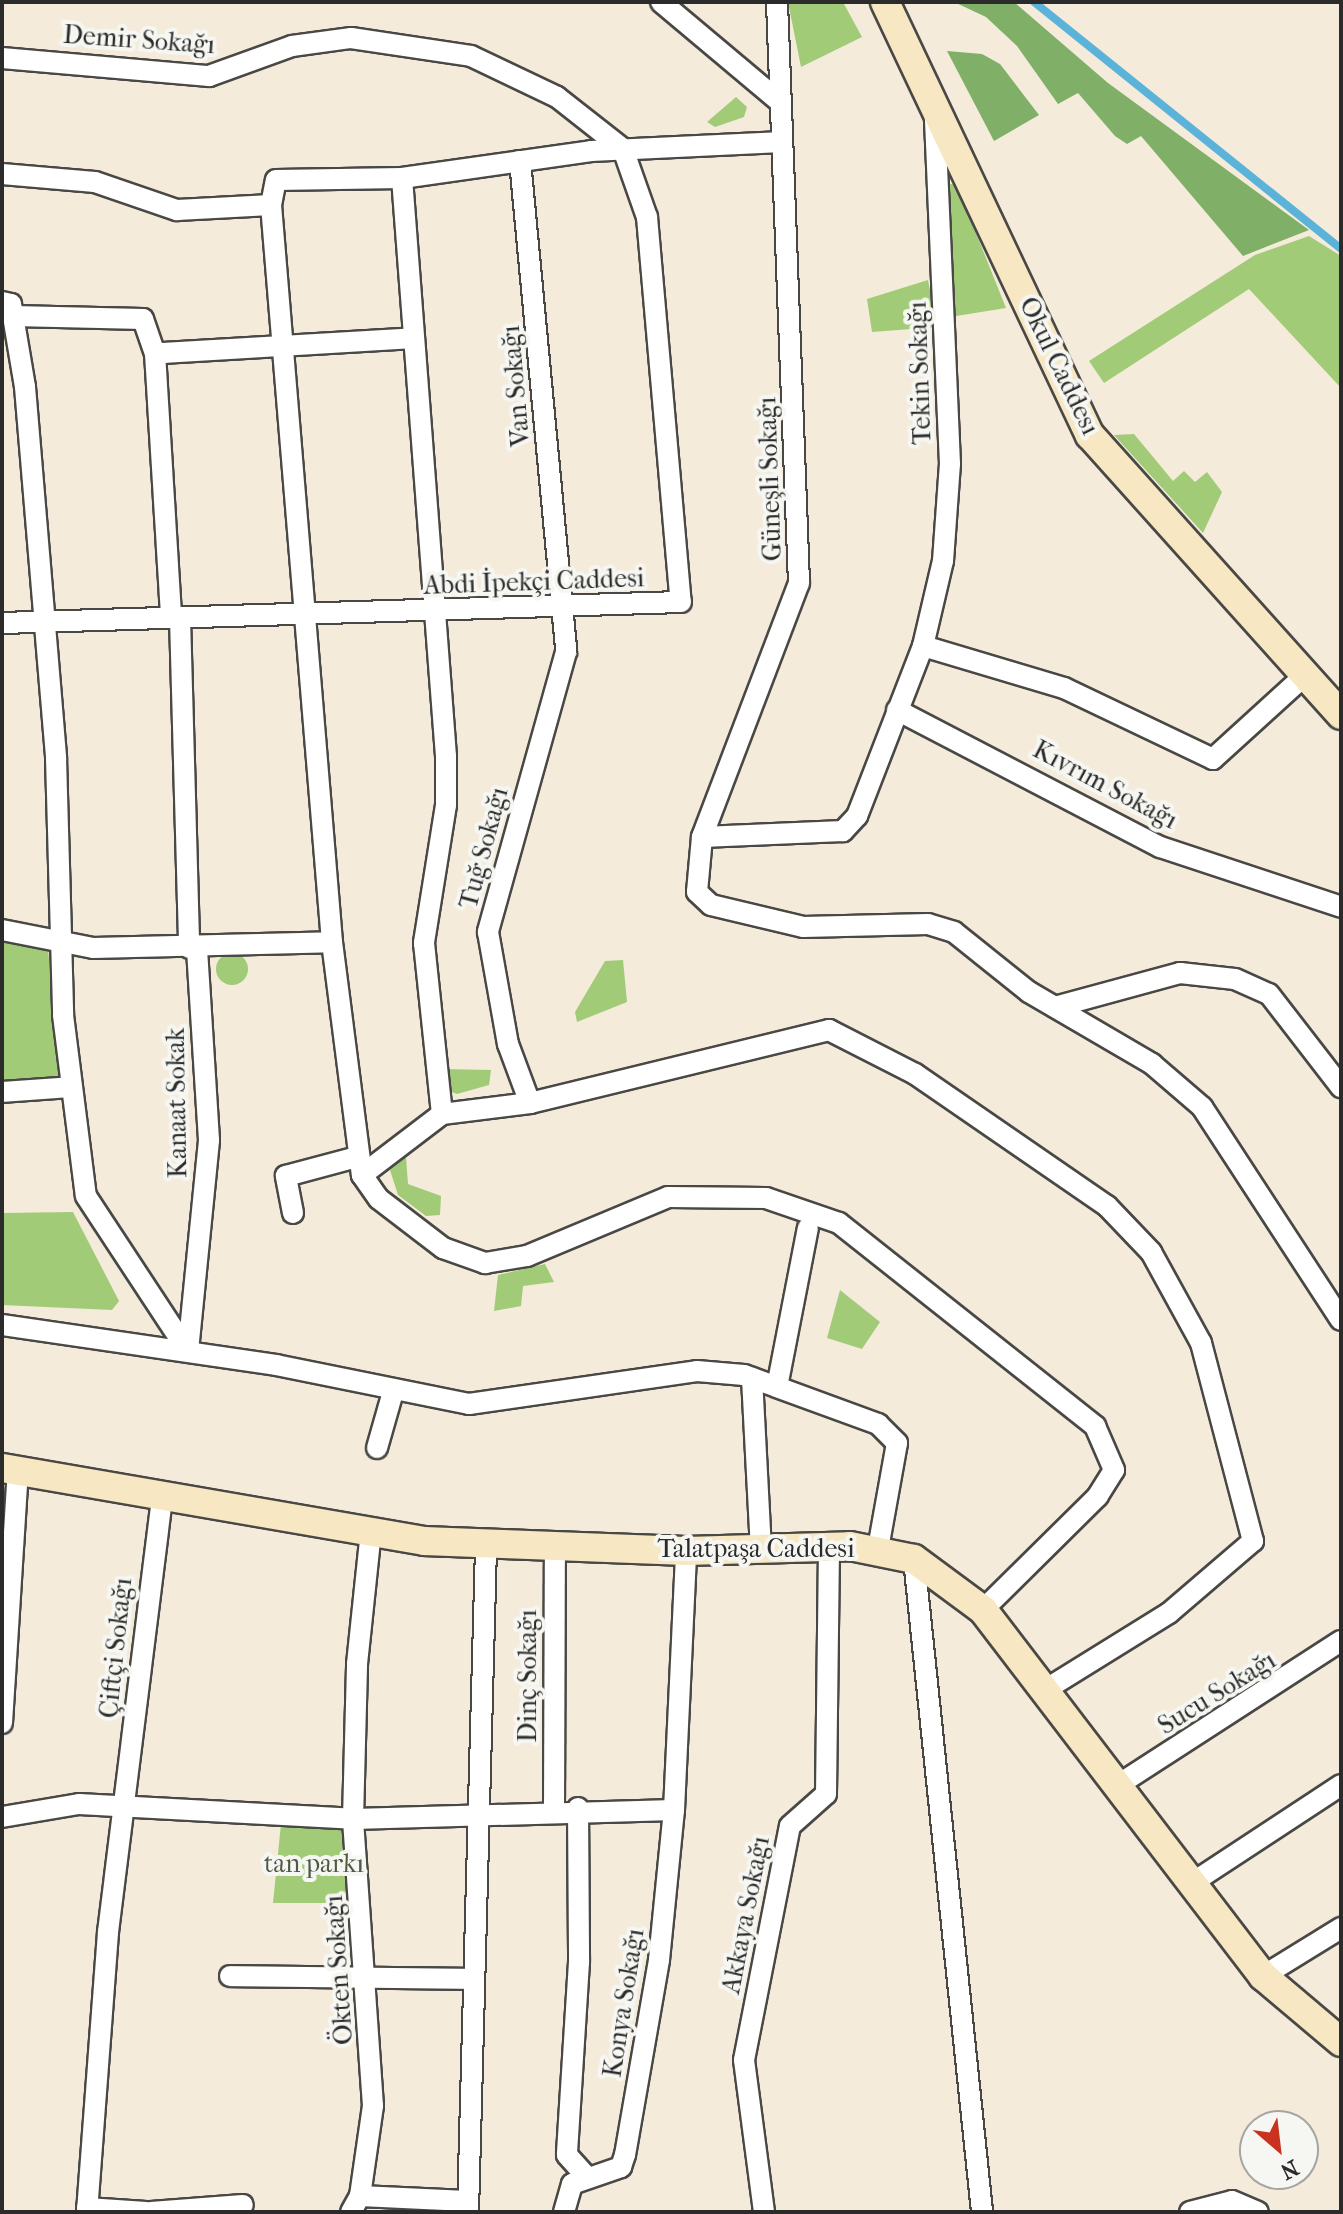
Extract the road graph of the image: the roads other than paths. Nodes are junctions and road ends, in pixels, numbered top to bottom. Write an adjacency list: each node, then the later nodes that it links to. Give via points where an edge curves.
1 (661, 2): 6 (street)
2 (777, 2): 6 (street, Güneşli Sokağı)
3 (885, 2): 5 (main road, Okul Caddesı)
4 (2, 58): 8 (street, Demir Sokağı, via 209,76 292,46 351,38 471,56 557,97)
5 (935, 96): 23 (street, Tekin Sokağı, via 950,464 943,561); 24 (main road, Okul Caddesı, via 1090,435)
6 (780, 102): 7 (street, Güneşli Sokağı)
7 (780, 142): 8 (street); 27 (street, Güneşli Sokağı, via 799,583)
8 (623, 149): 9 (street); 17 (street, Abdi İpekçi Caddesi, via 647,217 681,602)
9 (520, 161): 11 (street); 17 (street, Van Sokağı)
10 (2, 174): 12 (street, via 95,182 177,210)
11 (402, 178): 12 (street, via 291,175 276,180); 14 (street)
12 (271, 205): 15 (street)
13 (7, 309): 16 (street, via 143,319); 21 (street)
14 (413, 338): 15 (street); 18 (street)
15 (282, 344): 16 (street); 19 (street)
16 (155, 353): 20 (street, Kanaat Sokak)
17 (561, 607): 18 (street, Abdi İpekçi Caddesi); 37 (street, Tuğ Sokağı, via 562,675 488,932 508,1044)
18 (431, 613): 19 (street, Abdi İpekçi Caddesi); 38 (street, via 446,805 425,933)
19 (308, 614): 20 (street, Abdi İpekçi Caddesi); 30 (street)
20 (175, 618): 21 (street, Abdi İpekçi Caddesi); 32 (street, Kanaat Sokak)
21 (43, 622): 22 (street, Abdi İpekçi Caddesi); 31 (street, via 56,758)
22 (2, 623)
23 (923, 646): 24 (street, via 1064,688 1213,759); 25 (street, Tekin Sokağı)
24 (1303, 677): 26 (main road, Okul Caddesı)
25 (897, 710): 27 (street, Tekin Sokağı, via 857,816 843,831); 28 (street, Kıvrım Sokağı, via 1160,847)
26 (1341, 715)
27 (702, 837): 33 (street, Güneşli Sokağı, via 697,892 711,905 803,927 928,924 954,932)
28 (1341, 907)
29 (2, 930): 31 (street)
30 (332, 942): 32 (street); 39 (street)
31 (58, 944): 32 (street); 34 (street)
32 (193, 948): 44 (street, Kanaat Sokak, via 209,1140)
33 (1055, 1007): 35 (street, via 1180,973 1235,979 1269,994); 42 (street, via 1152,1064 1202,1107)
34 (71, 1087): 36 (street); 44 (street, via 89,1206)
35 (1341, 1087)
36 (2, 1092)
37 (530, 1103): 38 (street); 61 (street, via 829,1030 915,1074 1107,1206 1151,1252 1212,1373 1253,1541 1169,1613)
38 (442, 1114): 39 (street)
39 (359, 1166): 40 (street, via 286,1176); 59 (street, via 379,1199 443,1248 485,1263 553,1247 668,1197 766,1198 839,1223 1095,1426 1114,1470 1098,1496)
40 (293, 1213)
41 (808, 1228): 46 (street)
42 (1341, 1320)
43 (2, 1325): 44 (street)
44 (188, 1351): 47 (street)
45 (752, 1378): 46 (street); 47 (street, via 697,1371 469,1404); 55 (street)
46 (777, 1387): 56 (street, via 878,1424 897,1443)
47 (393, 1392): 48 (street)
48 (377, 1448)
49 (10, 1470): 50 (main road, Talatpaşa Caddesi); 62 (street)
50 (162, 1496): 51 (main road, Talatpaşa Caddesi); 65 (street, Çiftçi Sokağı)
51 (371, 1531): 52 (main road, Talatpaşa Caddesi); 71 (street, Ökten Sokağı, via 357,1664)
52 (486, 1545): 53 (main road, Talatpaşa Caddesi); 69 (street)
53 (555, 1545): 57 (main road, Talatpaşa Caddesi); 66 (street, Dinç Sokağı)
54 (829, 1547): 55 (main road, Talatpaşa Caddesi); 56 (main road, Talatpaşa Caddesi); 87 (street, Akkaya Sokağı, via 826,1794 790,1826 744,2060)
55 (761, 1549): 57 (main road, Talatpaşa Caddesi)
56 (878, 1549): 58 (main road, Talatpaşa Caddesi)
57 (686, 1551): 68 (street)
58 (914, 1559): 59 (main road, Talatpaşa Caddesi); 83 (street, via 942,1879)
59 (983, 1610): 61 (main road, Talatpaşa Caddesi)
60 (1341, 1641): 63 (street, Sucu Sokağı)
61 (1043, 1691): 63 (main road, Talatpaşa Caddesi)
62 (2, 1723)
63 (1118, 1785): 72 (main road, Talatpaşa Caddesi)
64 (1341, 1785): 72 (street)
65 (126, 1806): 70 (street, via 79,1804); 71 (street); 84 (street, Çiftçi Sokağı)
66 (554, 1807): 67 (street); 69 (street)
67 (578, 1808): 68 (street); 79 (street, via 579,1962 567,2155)
68 (674, 1810): 79 (street, Konya Sokağı, via 659,1960 625,2155 621,2167)
69 (473, 1813): 71 (street); 77 (street)
70 (2, 1817)
71 (353, 1819): 76 (street, Ökten Sokağı)
72 (1195, 1881): 75 (main road, Talatpaşa Caddesi)
73 (1341, 1928): 75 (street)
74 (230, 1976): 76 (street)
75 (1263, 1976): 78 (main road, Talatpaşa Caddesi)
76 (366, 1978): 77 (street); 80 (street, Ökten Sokağı, via 373,2106)
77 (471, 1979): 82 (street)
78 (1341, 2042)
79 (586, 2176): 86 (street, via 572,2184)
80 (355, 2204): 82 (street)
81 (243, 2205): 85 (street)
82 (467, 2207)
83 (987, 2209)
84 (87, 2210): 85 (street)
85 (149, 2212)
86 (564, 2212)
87 (764, 2212)
88 (1190, 2212): 89 (street, via 1232,2201)
89 (1258, 2212)

